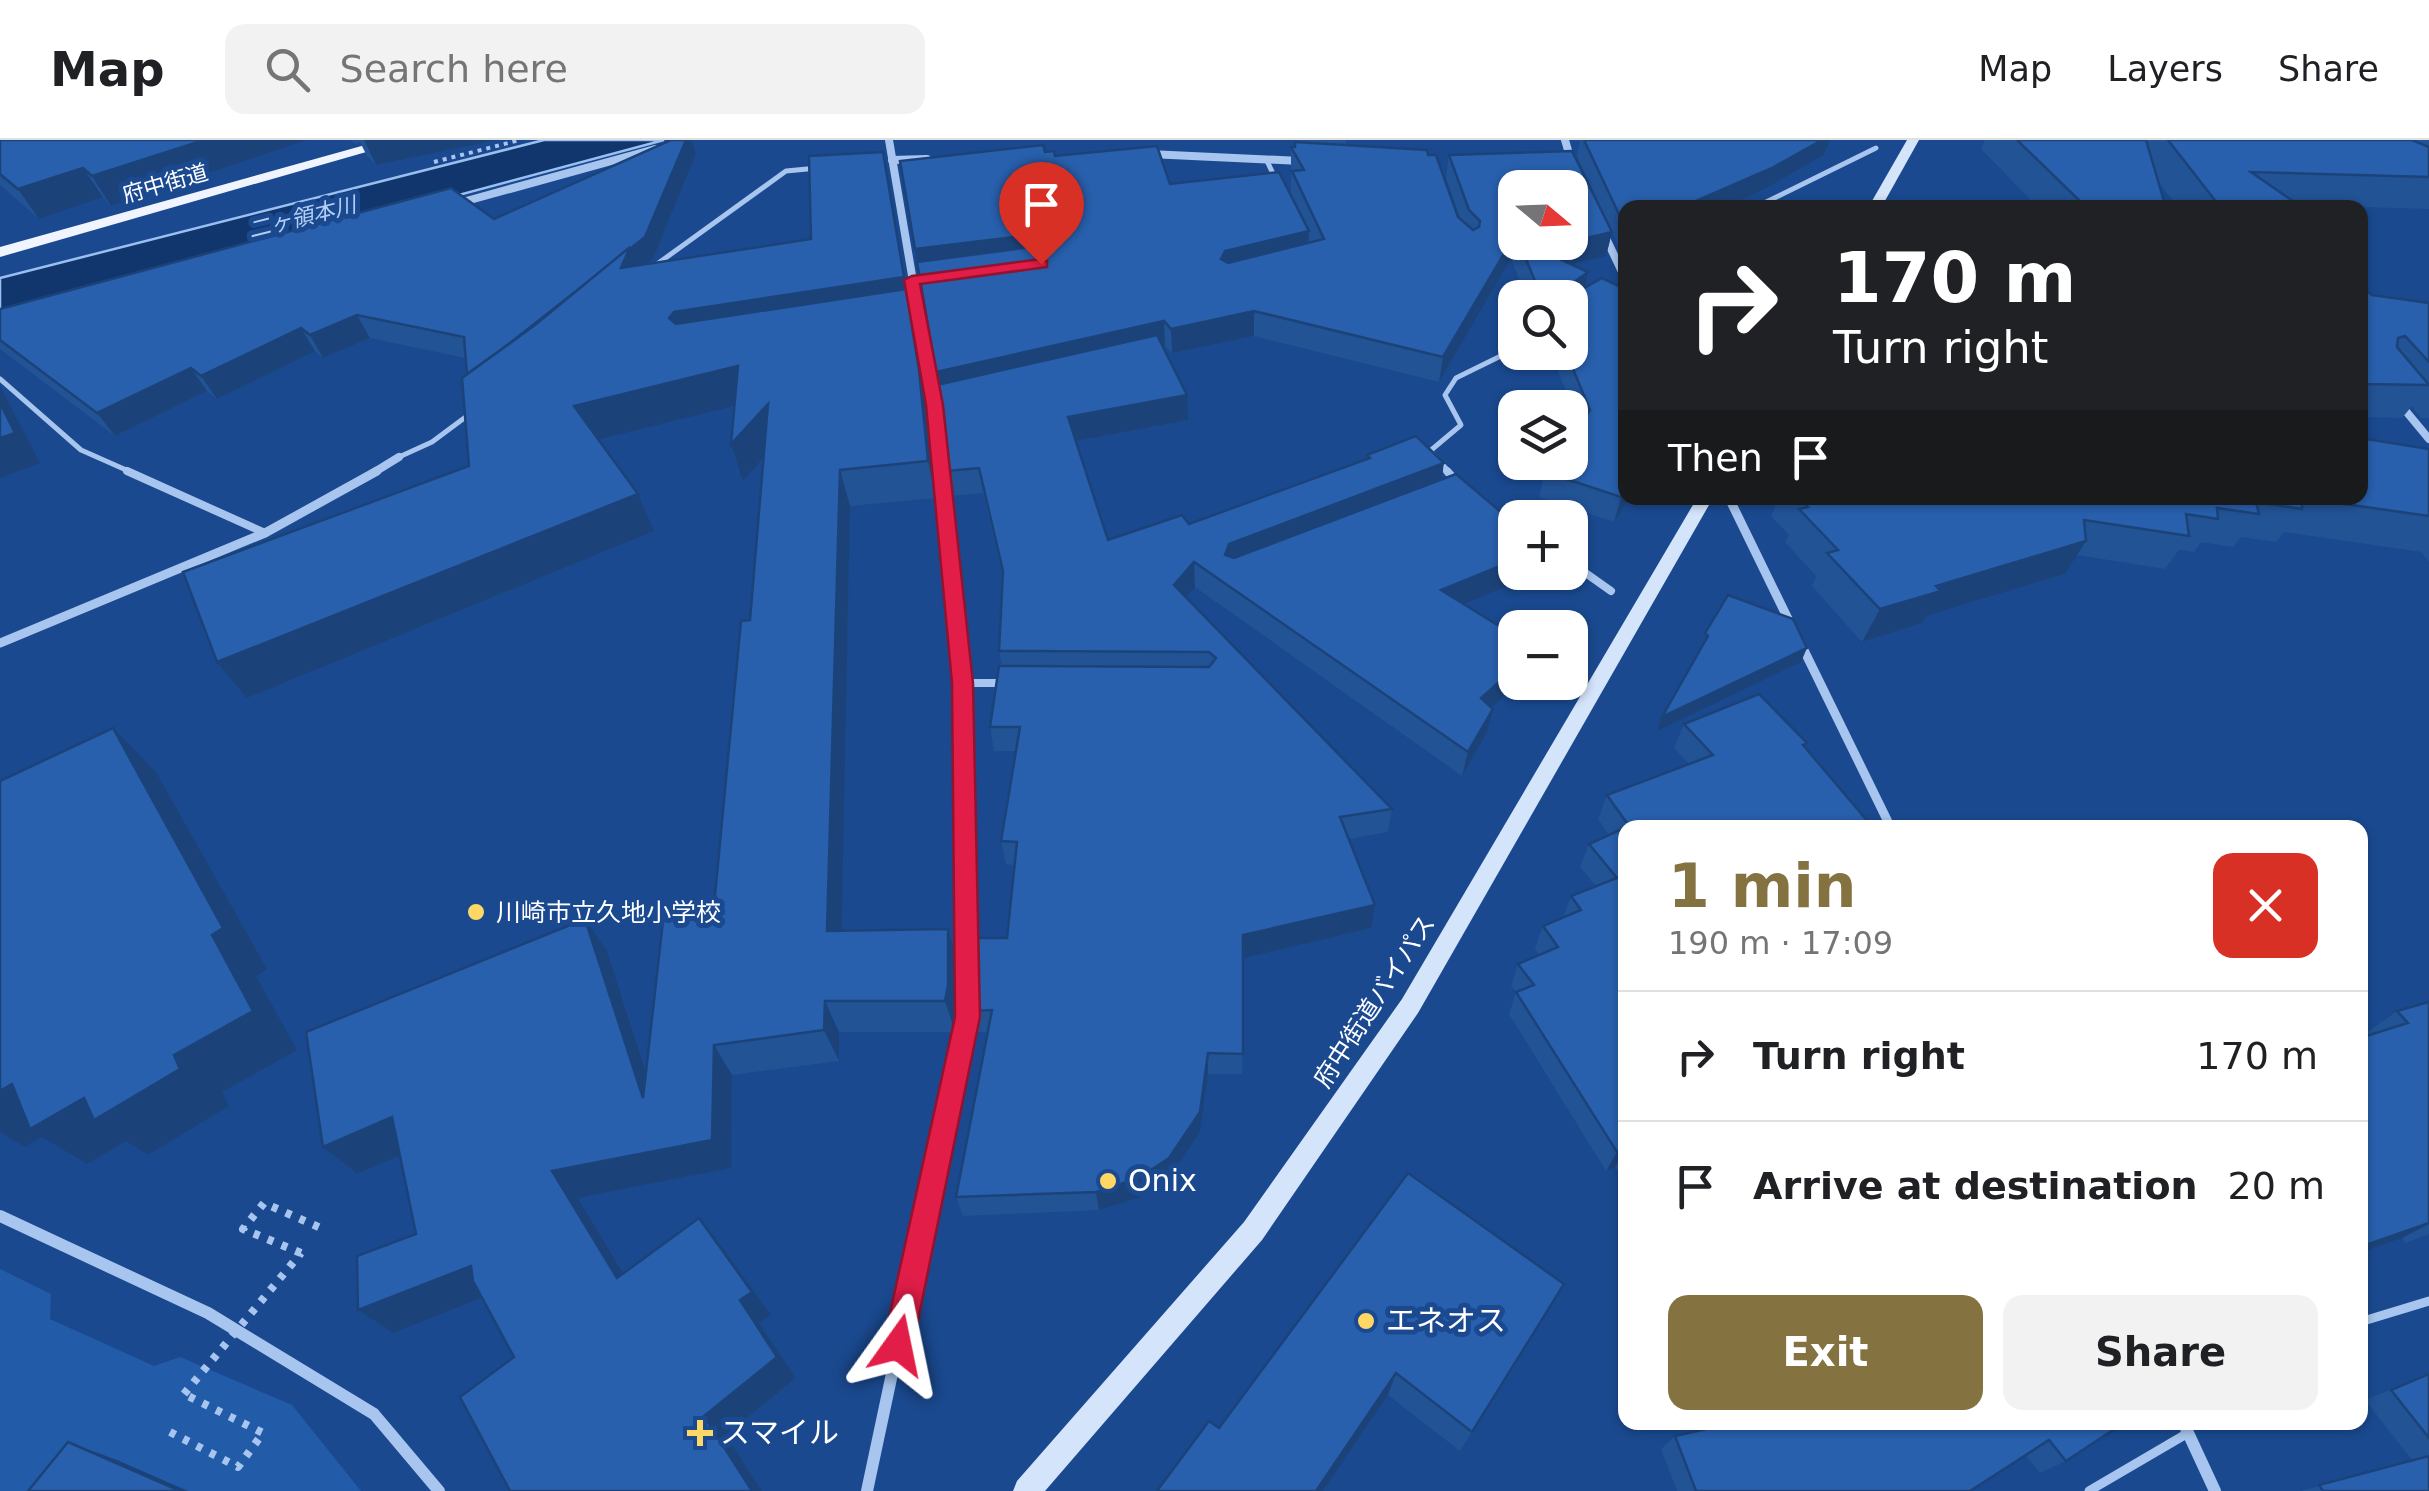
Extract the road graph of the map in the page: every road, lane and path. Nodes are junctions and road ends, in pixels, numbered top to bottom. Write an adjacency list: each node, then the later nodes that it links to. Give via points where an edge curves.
1 (400, 140): 20 (main road, 府中街道)
2 (889, 140): 10 (street)
3 (1565, 140): 13 (street, via 1572,166)
4 (1912, 140): 17 (street)
5 (670, 145): 18 (street)
6 (1876, 148): 16 (lane)
7 (1145, 154): 9 (street)
8 (929, 159): 10 (street)
9 (1266, 159): 11 (street); 15 (lane)
10 (892, 160): 12 (lane); 24 (street)
11 (1321, 161)
12 (874, 162)
13 (1553, 166)
14 (821, 167): 22 (lane, via 786,171)
15 (1283, 193)
16 (1770, 200)
17 (1878, 200)
18 (442, 207)
19 (1602, 229): 21 (street)
20 (0, 252)
21 (1618, 262)
22 (643, 274)
23 (930, 278): 24 (lane)
24 (912, 280): 40 (street, via 934,405)
25 (1618, 281): 26 (lane)
26 (1610, 286)
27 (1498, 358): 33 (lane, via 1456,378 1444,395 1461,425 1430,451 1462,487)
28 (0, 380): 36 (lane, via 81,450)
29 (2389, 390): 31 (street)
30 (475, 410): 32 (lane)
31 (2427, 434)
32 (399, 457): 36 (street)
33 (1444, 494)
34 (1701, 505): 52 (street, 府中街道バイパス, via 1410,1006 1253,1231)
35 (1732, 505): 42 (street)
36 (264, 534): 39 (street, via 64,611)
37 (1588, 575): 38 (lane)
38 (1611, 591)
39 (0, 643)
40 (963, 683): 41 (lane); 51 (street, via 968,1017)
41 (1020, 683)
42 (1887, 820)
43 (0, 1216): 50 (street, via 208,1312 374,1414)
44 (323, 1229): 49 (path, bridge, via 264,1204 244,1229 301,1253 184,1394 262,1433 238,1467)
45 (2429, 1301): 46 (lane)
46 (2368, 1320)
47 (2183, 1430): 53 (lane)
48 (2187, 1430): 54 (street)
49 (170, 1432)
50 (439, 1491)
51 (867, 1491)
52 (1027, 1491)
53 (2089, 1491)
54 (2215, 1491)

